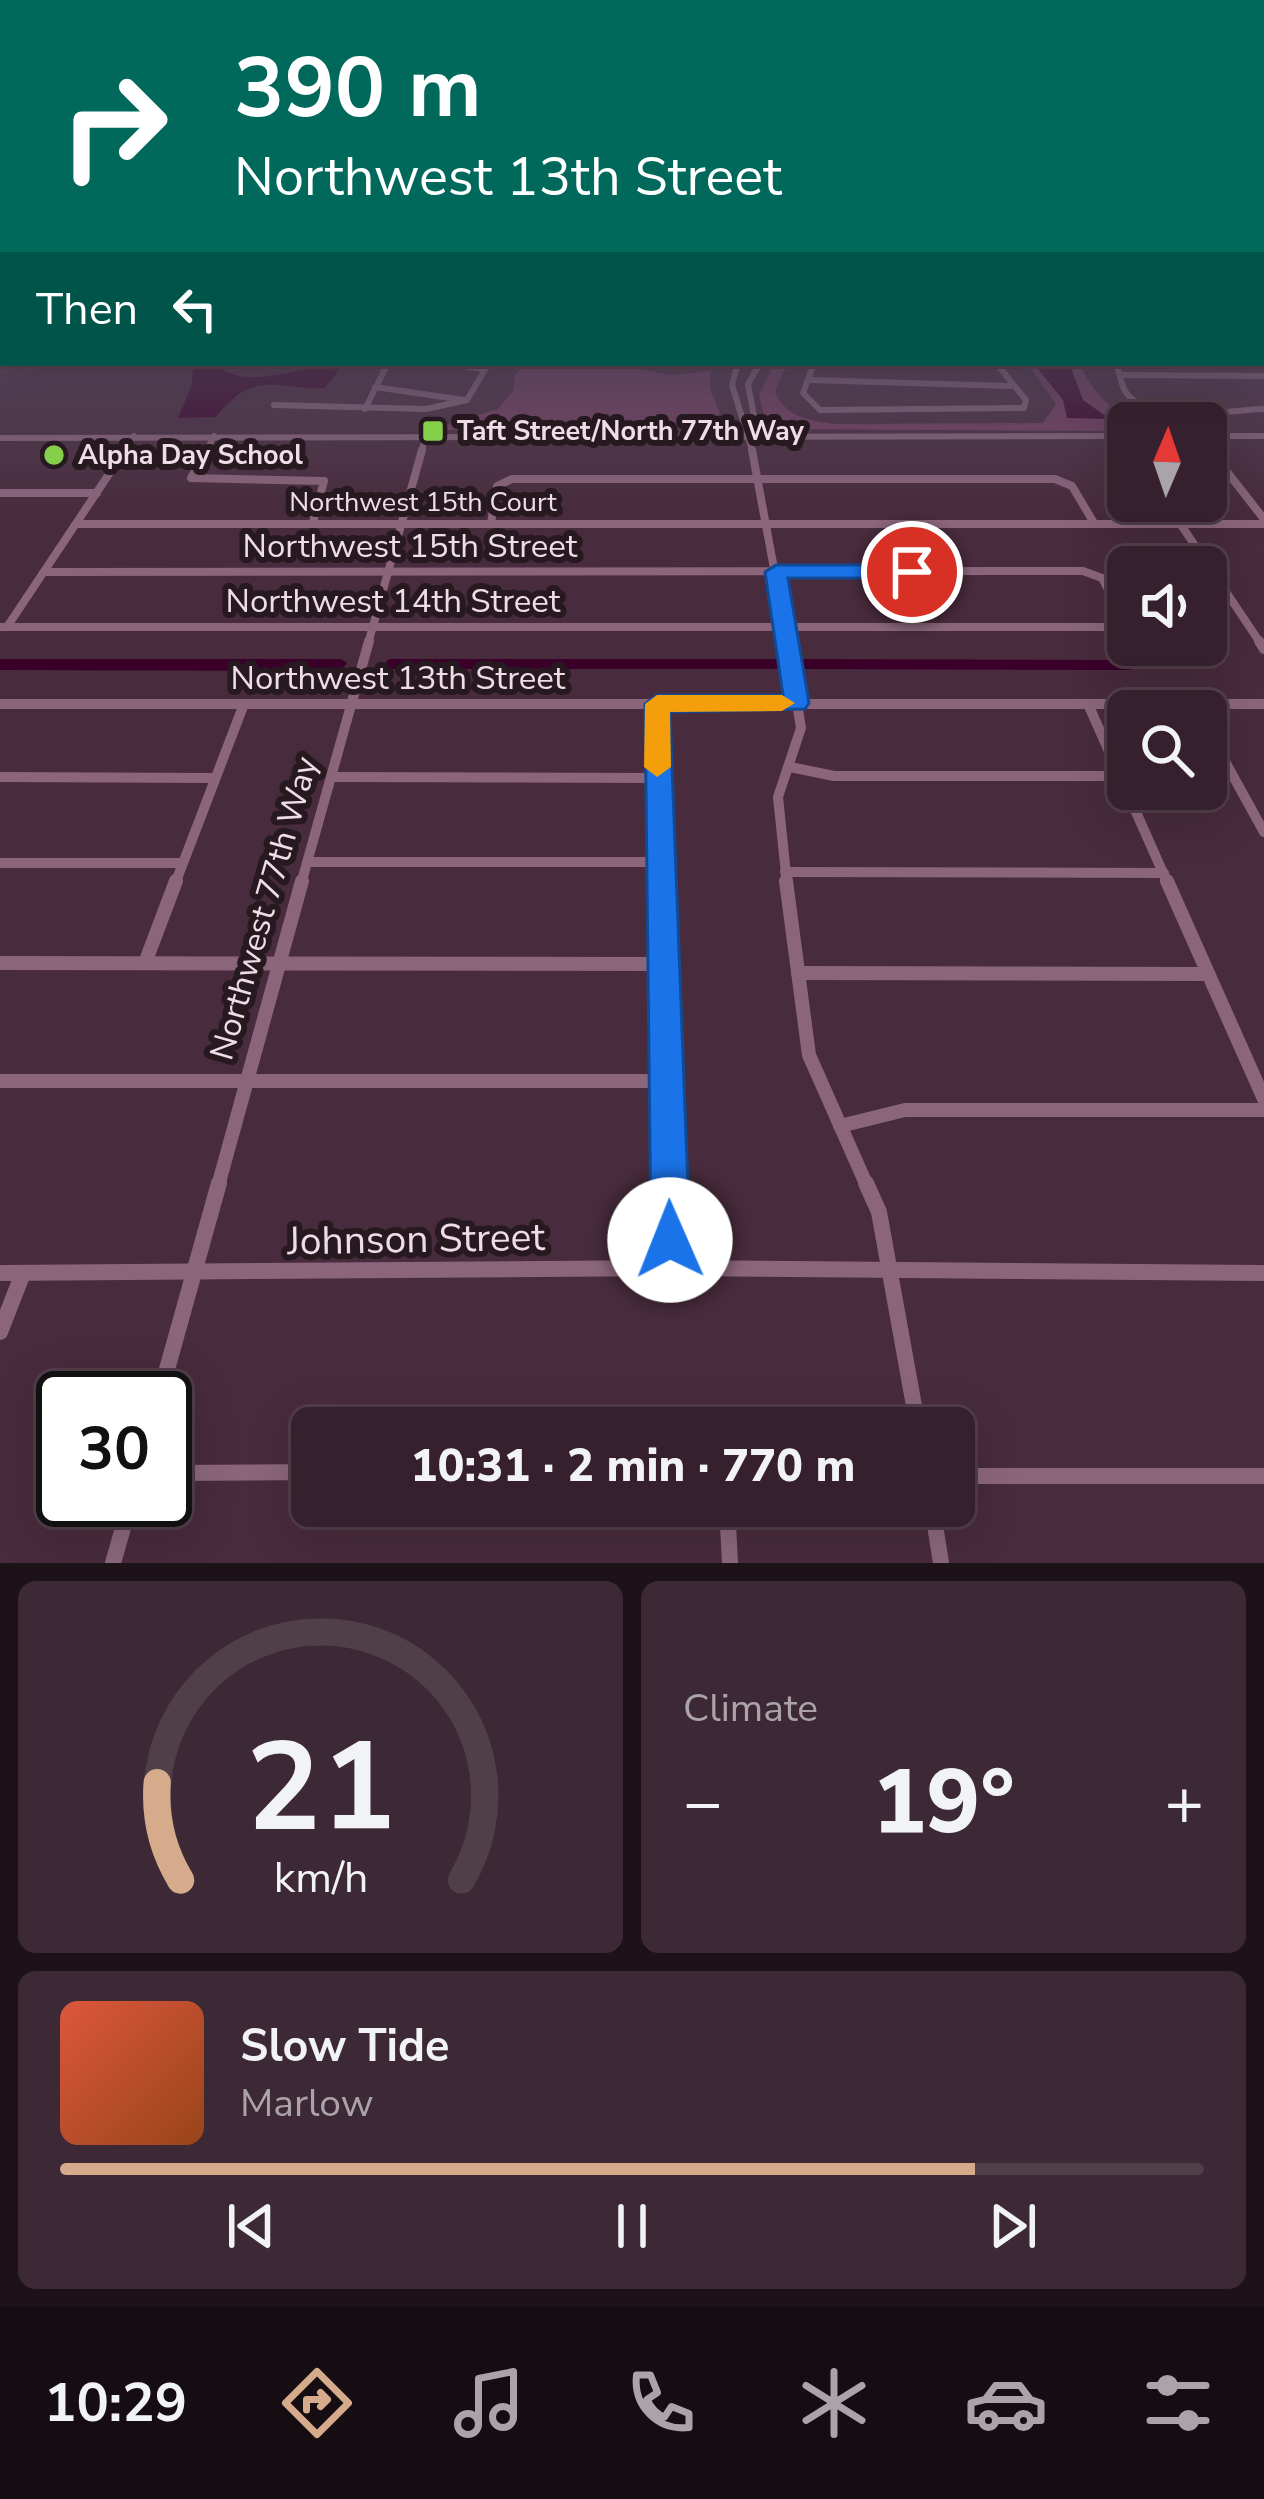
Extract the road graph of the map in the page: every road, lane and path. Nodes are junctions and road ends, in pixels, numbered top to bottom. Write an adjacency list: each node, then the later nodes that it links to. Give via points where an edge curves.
1 (383, 372): 12 (street)
2 (483, 372): 13 (street)
3 (736, 372): 20 (street, via 732,385)
4 (757, 372): 20 (street, via 748,383 756,427)
5 (811, 372): 10 (street)
6 (1002, 372): 11 (street)
7 (1120, 372): 8 (street)
8 (1121, 375): 9 (street); 16 (street, via 1125,391 1142,403)
9 (1264, 376)
10 (809, 380): 11 (street); 11 (street, via 803,393 811,406 831,411 1024,408)
11 (1011, 386)
12 (375, 387): 13 (street); 15 (street)
13 (467, 400): 15 (street, via 442,409)
14 (274, 406): 15 (street)
15 (365, 409)
16 (1264, 409)
17 (426, 435): 19 (street); 20 (street); 34 (street, Northwest 77th Way)
18 (134, 436): 19 (street); 22 (street); 29 (street)
19 (214, 436): 32 (street, via 191,478 324,481)
20 (750, 436): 23 (street); 26 (street)
21 (1264, 436): 24 (street)
22 (0, 439)
23 (1107, 439)
24 (1227, 439)
25 (1227, 469): 31 (street)
26 (761, 479): 33 (street); 35 (street, via 501,482); 36 (street, via 1065,481)
27 (0, 493): 28 (street)
28 (13, 493): 29 (street); 30 (street)
29 (98, 493): 38 (street)
30 (0, 510)
31 (1264, 521): 37 (street, Northwest 15th Court)
32 (314, 522): 34 (street, Northwest 15th Court); 38 (street, Northwest 15th Court)
33 (768, 522): 35 (street, Northwest 15th Court); 36 (street, Northwest 15th Court); 41 (street)
34 (403, 523): 35 (street, Northwest 15th Court); 39 (street, Northwest 77th Way)
35 (491, 523)
36 (1094, 523): 37 (street, Northwest 15th Court)
37 (1179, 523): 47 (street)
38 (77, 524): 40 (street)
39 (389, 571): 40 (street, Northwest 15th Street); 41 (street, Northwest 15th Street); 46 (street, Northwest 77th Way)
40 (44, 572): 45 (street)
41 (776, 572): 42 (street, Northwest 15th Street, via 1095,574); 44 (street)
42 (1107, 590)
43 (1107, 624): 44 (street, Northwest 14th Street)
44 (785, 626): 46 (street, Northwest 14th Street); 48 (street)
45 (3, 627): 46 (street, Northwest 14th Street)
46 (374, 627): 51 (street, Northwest 77th Way)
47 (1264, 649)
48 (796, 703): 52 (street, Northwest 13th Street); 53 (street, Northwest 13th Street); 59 (street, via 801,728)
49 (0, 704): 50 (street, Northwest 13th Street)
50 (244, 704): 51 (street, Northwest 13th Street); 63 (street)
51 (351, 704): 52 (street, Northwest 13th Street); 62 (street, Northwest 77th Way)
52 (657, 704): 64 (street)
53 (1088, 704): 55 (street, Northwest 13th Street); 57 (street)
54 (1264, 704): 56 (street, Northwest 13th Street)
55 (1107, 705)
56 (1227, 706)
57 (1107, 748)
58 (1227, 765): 66 (street)
59 (790, 767): 60 (street, via 834,776); 71 (street, via 778,797)
60 (1107, 776)
61 (0, 777): 63 (street)
62 (331, 777): 64 (street); 67 (street, Northwest 77th Way)
63 (213, 778): 70 (street)
64 (657, 778): 68 (street)
65 (1135, 810): 72 (street)
66 (1264, 832)
67 (308, 862): 68 (street); 74 (street, Northwest 77th Way)
68 (661, 862): 76 (street)
69 (0, 863): 70 (street)
70 (182, 863): 73 (street)
71 (785, 872): 72 (street); 77 (street)
72 (1164, 873): 78 (street)
73 (145, 962): 74 (street); 75 (street)
74 (280, 962): 76 (street); 80 (street, Northwest 77th Way)
75 (0, 963)
76 (665, 964): 81 (street)
77 (798, 974): 78 (street); 84 (street, via 809,1055)
78 (1208, 974): 82 (street)
79 (0, 1081): 80 (street)
80 (247, 1081): 81 (street); 89 (street, Northwest 77th Way)
81 (667, 1081): 85 (street)
82 (1264, 1099)
83 (1264, 1110): 84 (street, via 905,1110)
84 (840, 1126): 86 (street, via 873,1191)
85 (671, 1268): 86 (street, Johnson Street); 89 (street, Johnson Street)
86 (889, 1270): 90 (street, Johnson Street); 93 (street)
87 (0, 1273): 88 (street, Johnson Street)
88 (23, 1273): 89 (street, Johnson Street); 91 (street)
89 (195, 1273): 92 (street, Northwest 77th Way)
90 (1264, 1273)
91 (0, 1332)
92 (167, 1371)
93 (914, 1407)
94 (291, 1472): 95 (street)
95 (192, 1473)
96 (975, 1476): 97 (street)
97 (1264, 1476)
98 (123, 1527): 101 (street)
99 (728, 1527): 102 (street)
100 (935, 1527): 103 (street)
101 (113, 1563)
102 (730, 1563)
103 (941, 1563)

